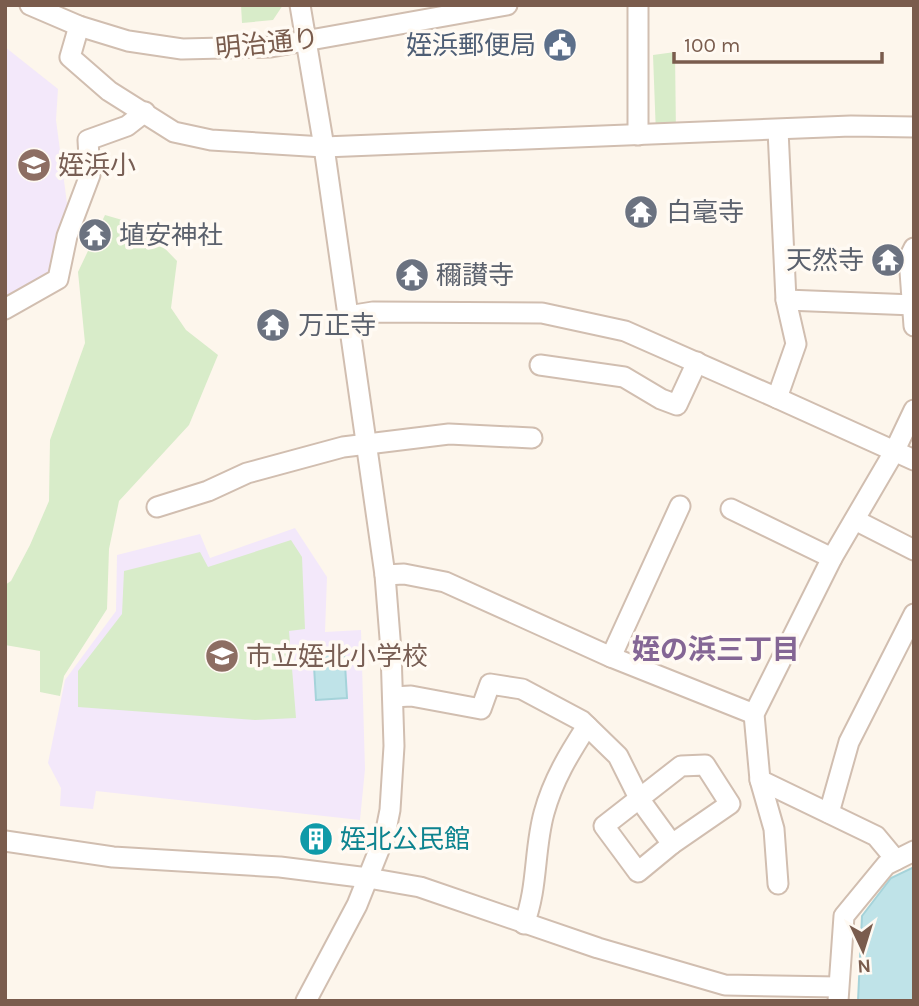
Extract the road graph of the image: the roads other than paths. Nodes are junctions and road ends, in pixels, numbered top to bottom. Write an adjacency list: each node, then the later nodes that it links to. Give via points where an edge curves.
1 (300, 5): 7 (street)
2 (507, 5): 5 (street, 明治通り)
3 (638, 5): 11 (street)
4 (34, 6): 6 (street, 明治通り)
5 (469, 9): 7 (street, 明治通り)
6 (79, 26): 7 (street, 明治通り, via 128,41 182,49 271,47); 8 (street, via 70,57 109,90)
7 (306, 41): 12 (street)
8 (145, 112): 12 (street, via 173,132 211,140); 16 (street, via 127,126 88,140 90,175 67,236 58,279)
9 (914, 127): 10 (street)
10 (778, 130): 11 (street); 14 (street)
11 (638, 135): 12 (street)
12 (324, 147): 17 (street)
13 (914, 248): 15 (street, via 909,258)
14 (786, 300): 15 (street); 21 (street, via 796,344)
15 (912, 305): 18 (street)
16 (5, 309)
17 (348, 316): 19 (street, via 373,312 542,313 625,331); 24 (street)
18 (914, 326)
19 (697, 362): 20 (street, via 677,405 624,377); 21 (street)
20 (540, 365)
21 (777, 398): 25 (street)
22 (914, 410): 25 (street)
23 (531, 438): 24 (street, via 449,434)
24 (366, 444): 28 (street, via 247,472 208,491); 33 (street)
25 (894, 452): 26 (street); 30 (street)
26 (914, 460)
27 (680, 506): 35 (street)
28 (157, 507)
29 (731, 509): 32 (street)
30 (855, 520): 31 (street); 32 (street)
31 (914, 550)
32 (832, 558): 37 (street)
33 (385, 575): 35 (street, via 445,582); 36 (street)
34 (914, 614): 41 (street, via 849,742)
35 (611, 657): 37 (street)
36 (393, 697): 38 (street, via 481,709 490,684 522,689); 45 (street, via 390,810)
37 (754, 714): 39 (street)
38 (587, 726): 40 (street, via 618,756); 47 (street, via 558,771 543,814 531,906)
39 (760, 780): 41 (street); 46 (street, via 774,829)
40 (640, 800): 43 (street); 43 (street, via 604,826 638,872); 43 (street, via 681,766 705,765 730,804)
41 (829, 813): 44 (street)
42 (5, 841): 45 (street, via 113,857 280,867)
43 (672, 844)
44 (905, 855): 48 (street, via 886,865 844,916)
45 (368, 878): 47 (street, via 420,887); 49 (street)
46 (778, 884)
47 (524, 924): 48 (street, via 725,985)
48 (838, 994)
49 (306, 1001)

